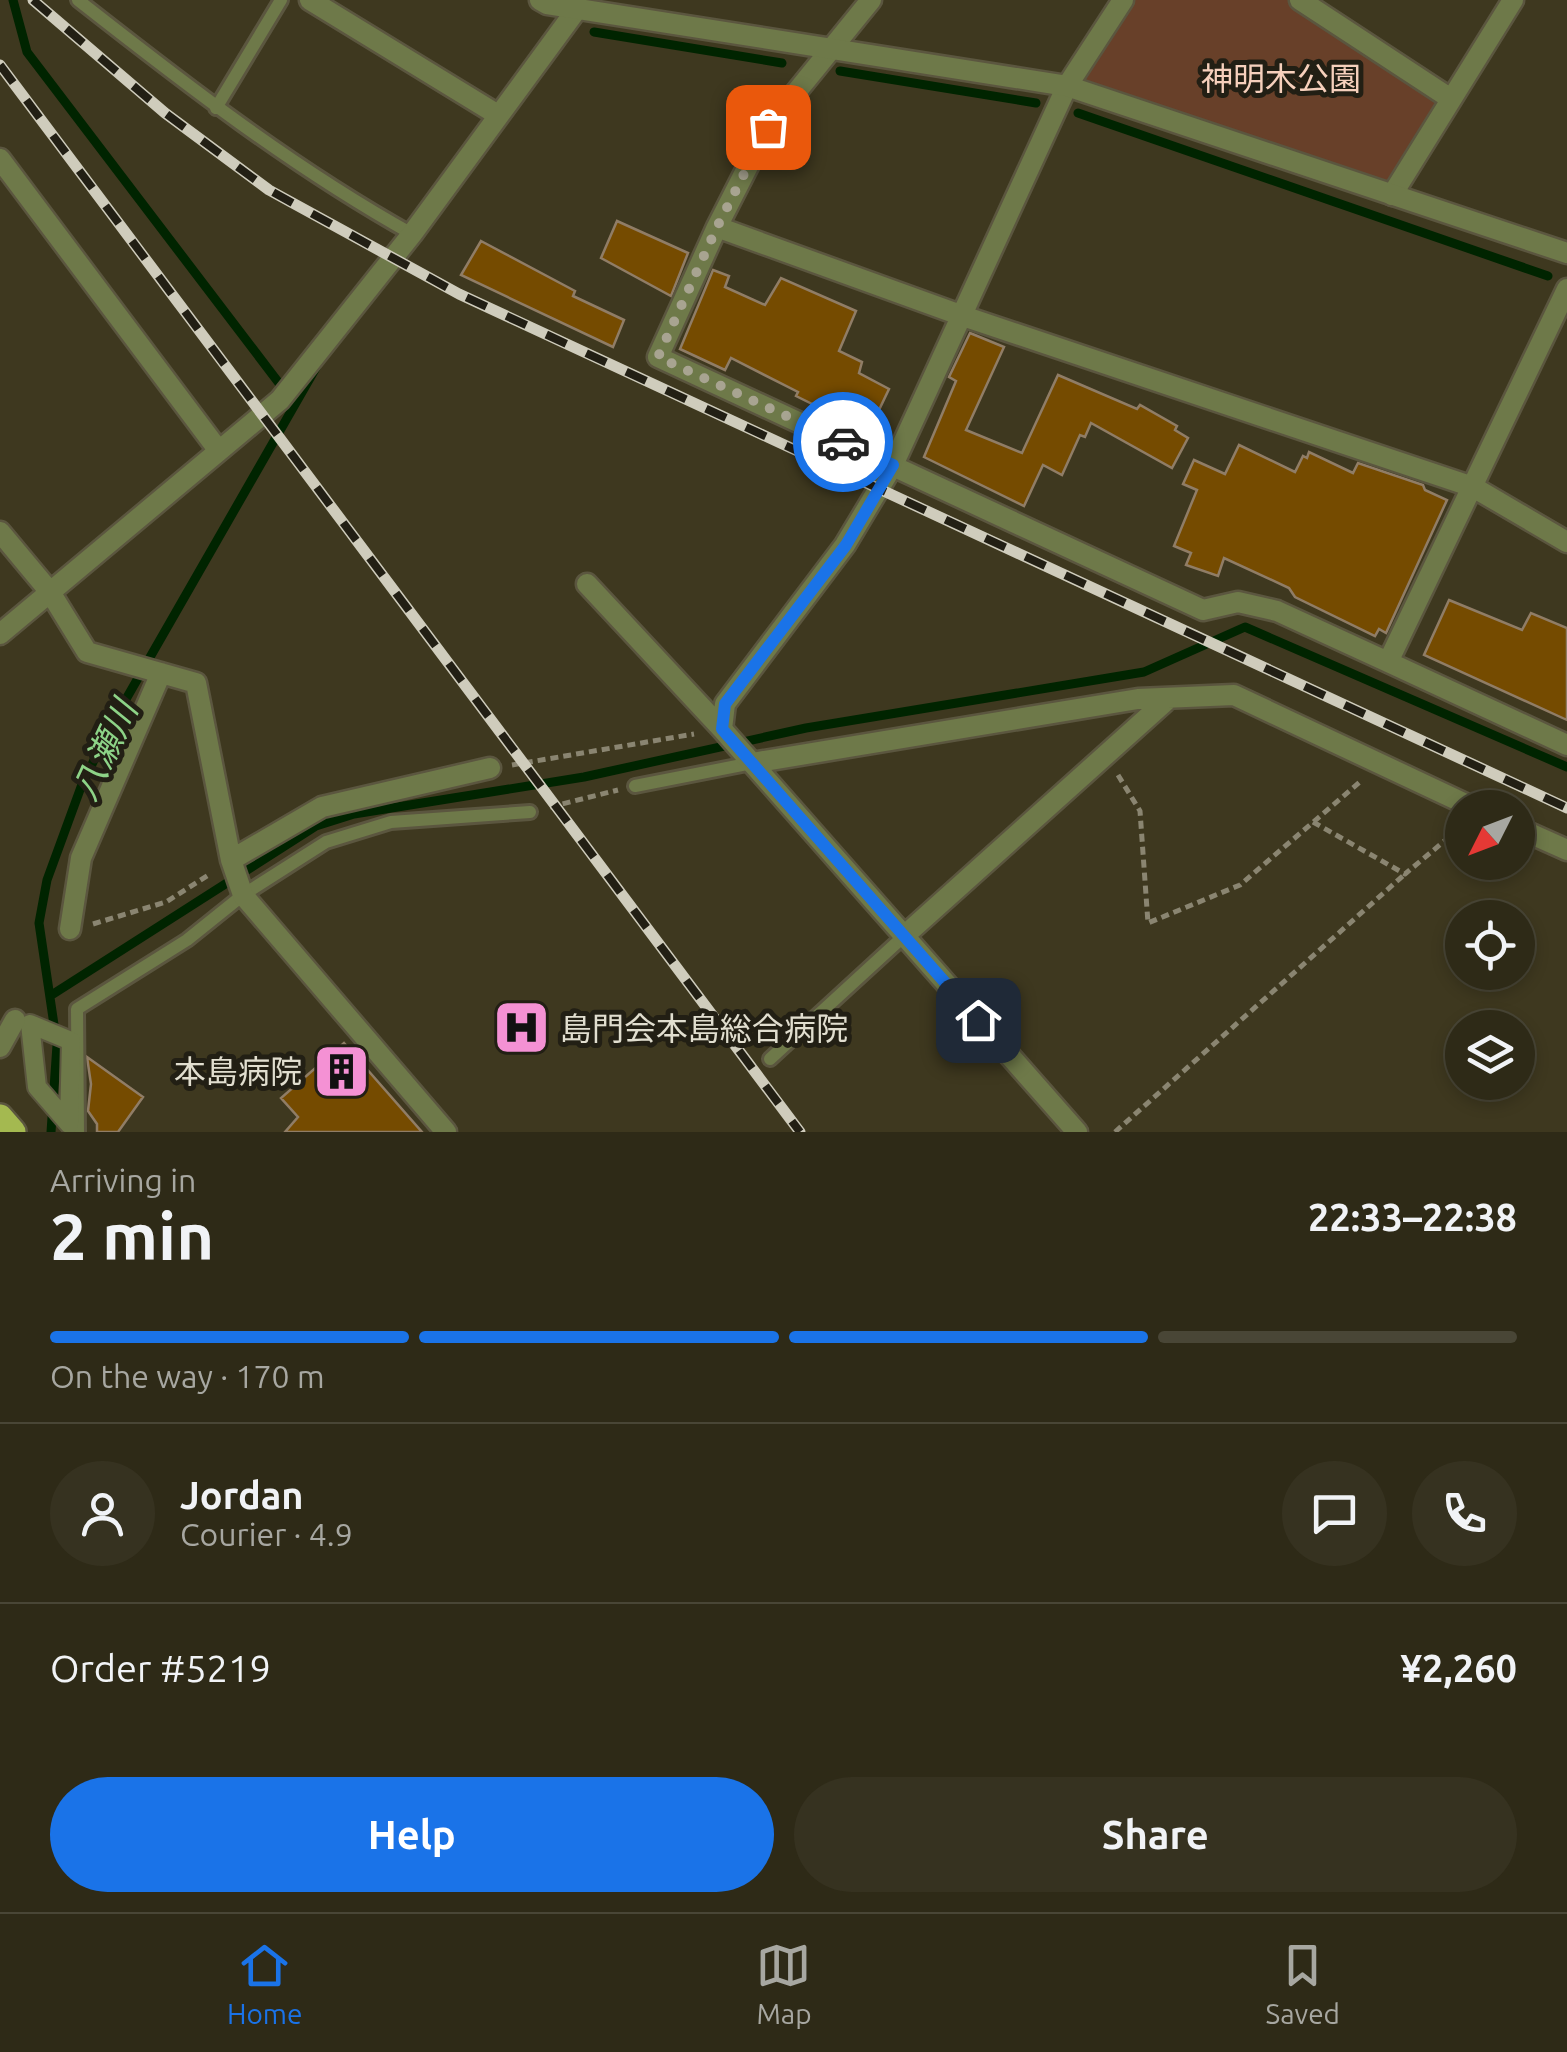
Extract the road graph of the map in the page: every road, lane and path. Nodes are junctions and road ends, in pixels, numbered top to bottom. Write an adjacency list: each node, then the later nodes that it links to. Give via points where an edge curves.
1 (78, 0): 13 (lane)
2 (281, 0): 13 (lane)
3 (310, 0): 14 (street)
4 (540, 0): 9 (street)
5 (871, 0): 10 (street)
6 (1123, 0): 11 (street)
7 (1300, 0): 12 (street)
8 (1513, 0): 12 (street)
9 (581, 4): 10 (street); 14 (street)
10 (831, 50): 11 (street); 17 (street, via 768,127)
11 (1066, 86): 16 (street); 21 (street)
12 (1451, 99): 16 (street)
13 (216, 108): 18 (lane)
14 (498, 115): 18 (street)
15 (0, 158): 22 (street)
16 (1392, 194): 19 (street)
17 (717, 227): 21 (street); 23 (street, via 658,357)
18 (403, 229): 22 (street, via 280,400)
19 (1567, 253)
20 (1567, 289): 24 (street)
21 (963, 316): 23 (street); 24 (street)
22 (220, 451): 28 (street)
23 (893, 465): 30 (street, via 1203,610 1238,602 1277,611); 33 (street, via 846,545 725,704)
24 (1473, 487): 26 (street); 30 (street)
25 (0, 532): 28 (street)
26 (1567, 542)
27 (587, 584): 33 (street)
28 (50, 592): 29 (street); 31 (street, via 87,652)
29 (0, 634)
30 (1388, 662): 34 (street)
31 (161, 673): 46 (street, via 196,683); 49 (street, via 81,858)
32 (1168, 699): 35 (street); 36 (street); 37 (street, via 1234,696)
33 (723, 730): 36 (street); 38 (path)
34 (1567, 746)
35 (1106, 756): 42 (path, via 1140,811 1148,923 1240,886); 50 (street)
36 (750, 762): 39 (lane); 50 (street)
37 (1380, 764): 40 (street); 42 (path)
38 (490, 768): 46 (street, via 322,807)
39 (635, 786): 41 (path)
40 (1445, 794)
41 (530, 812): 48 (lane, via 360,830 326,842)
42 (1313, 822): 47 (path)
43 (1535, 836): 45 (street)
44 (1445, 840): 47 (path)
45 (1567, 850)
46 (231, 860): 48 (street); 49 (path, via 166,902)
47 (1405, 874): 59 (path)
48 (242, 892): 55 (lane, via 187,940 77,1009); 57 (street)
49 (70, 929)
50 (903, 937): 53 (lane); 58 (street)
51 (15, 1020): 52 (street)
52 (0, 1047)
53 (770, 1058)
54 (0, 1117): 56 (main road)
55 (73, 1128): 55 (street, via 37,1087 30,1024 70,1041)
56 (13, 1132)
57 (446, 1132)
58 (1077, 1132)
59 (1115, 1132)

